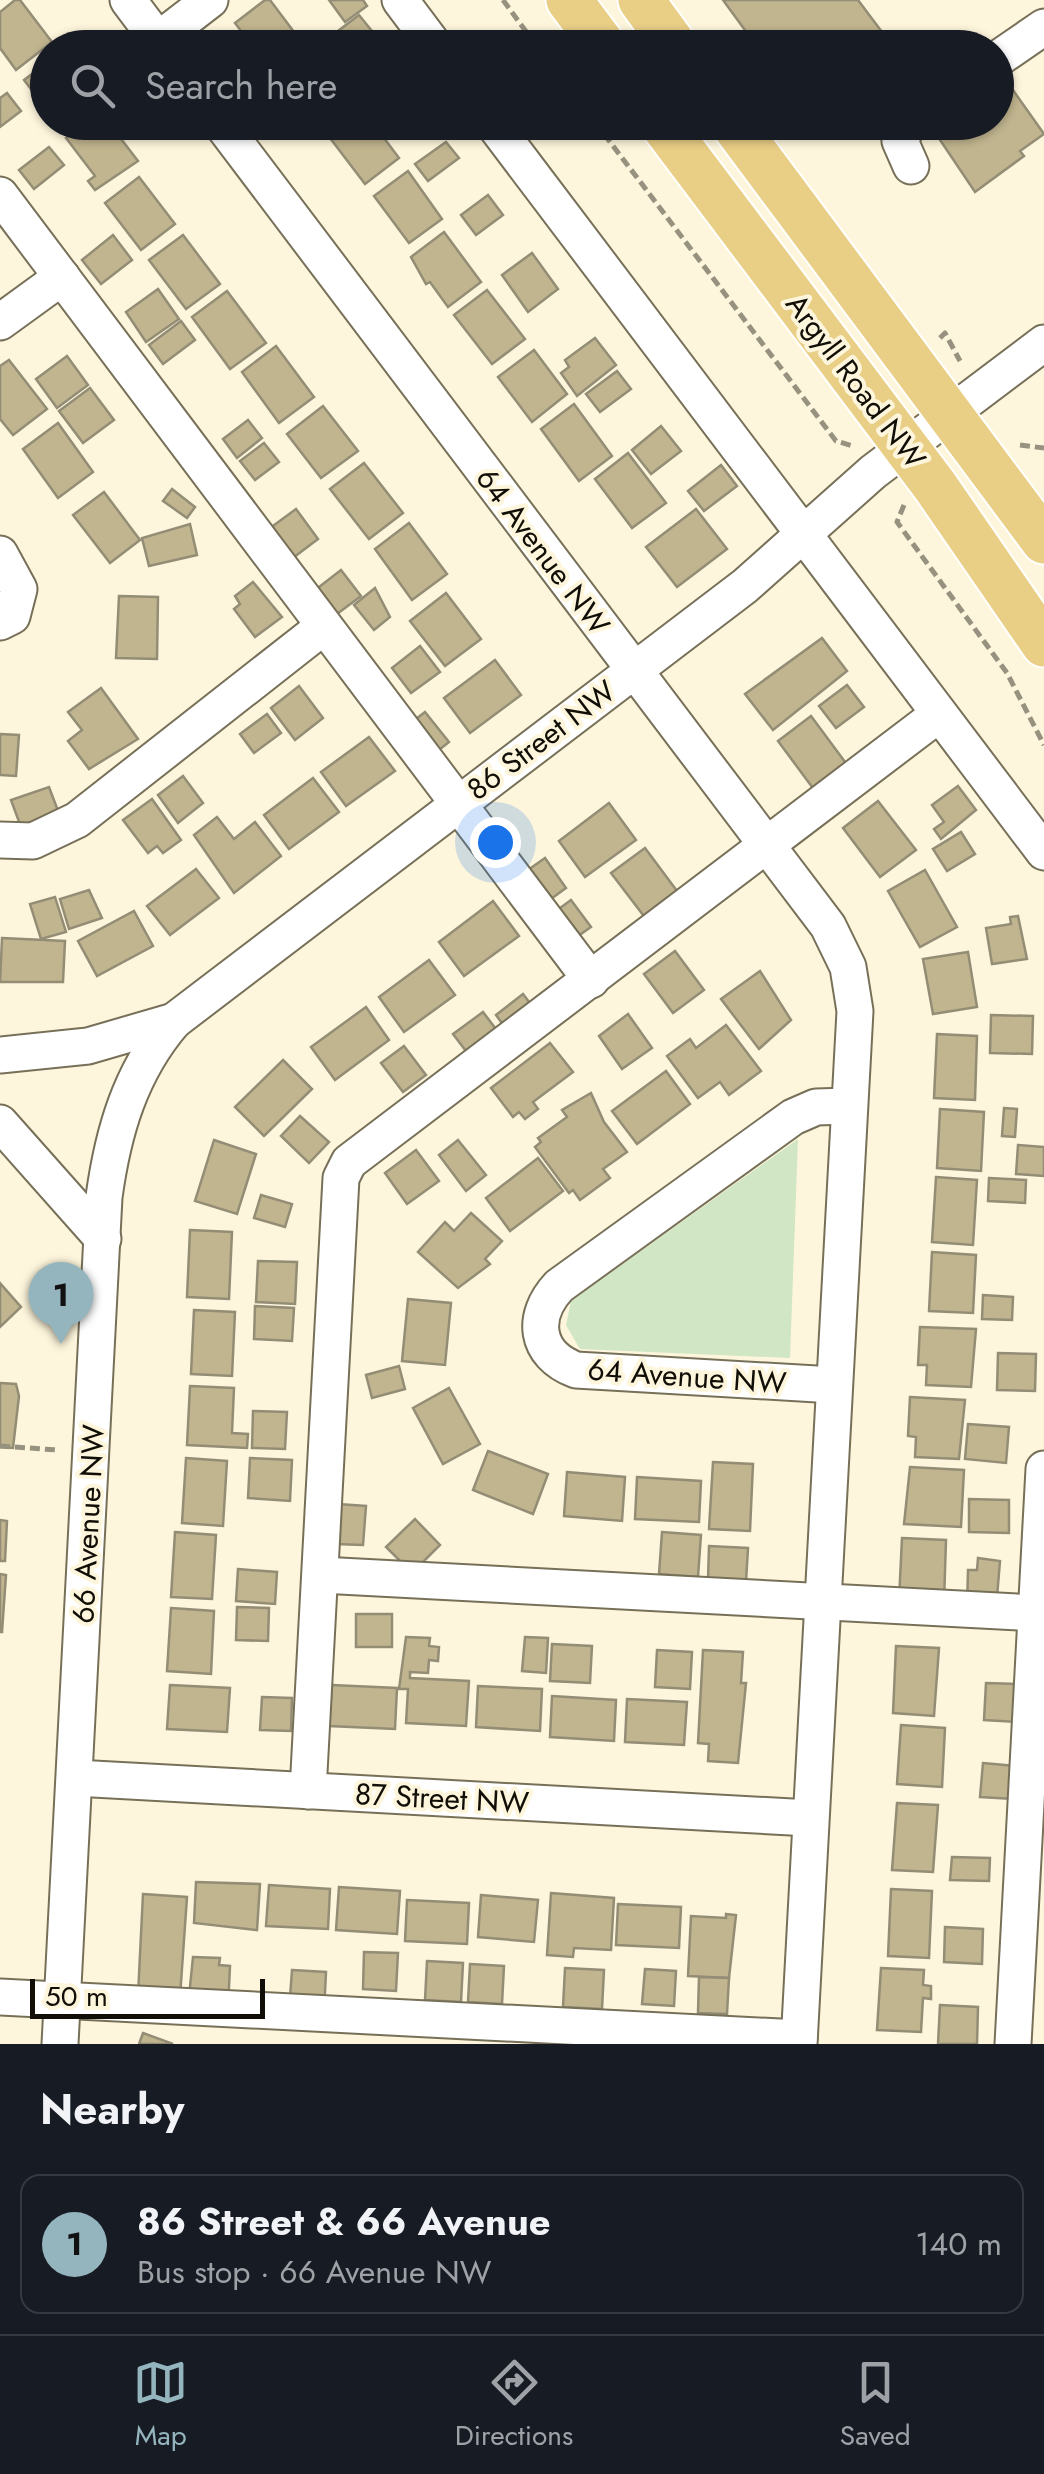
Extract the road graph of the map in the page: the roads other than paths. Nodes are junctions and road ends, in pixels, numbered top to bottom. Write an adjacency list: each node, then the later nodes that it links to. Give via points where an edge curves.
1 (128, 0): 7 (street)
2 (210, 0): 8 (street)
3 (400, 0): 9 (street)
4 (569, 0): 10 (main road)
5 (640, 0): 11 (main road)
6 (1044, 27): 12 (street)
7 (150, 30)
8 (177, 30)
9 (422, 30)
10 (591, 30)
11 (662, 30)
12 (1014, 48)
13 (234, 140): 31 (street, 64 Avenue NW)
14 (506, 140): 25 (street)
15 (676, 140): 24 (main road, Argyll Road NW)
16 (745, 140): 23 (main road, Argyll Road NW)
17 (901, 140): 18 (street)
18 (911, 166)
19 (0, 195): 20 (street)
20 (62, 277): 21 (street); 29 (street)
21 (0, 322)
22 (1044, 343): 23 (street, 86 Street NW)
23 (950, 414): 24 (street, 86 Street NW); 26 (main road, Argyll Road NW)
24 (906, 446): 25 (street, 86 Street NW); 30 (main road, Argyll Road NW)
25 (802, 533): 31 (street, 86 Street NW, via 766,569); 32 (street)
26 (1044, 541)
27 (0, 554): 28 (street, via 20,589 12,616)
28 (0, 622)
29 (323, 627): 33 (street); 34 (street, via 77,820 33,841)
30 (1044, 644)
31 (633, 670): 33 (street, 86 Street NW); 35 (street, 64 Avenue NW)
32 (940, 714): 35 (street); 36 (street)
33 (457, 803): 37 (street); 38 (street, 86 Street NW)
34 (0, 840)
35 (766, 846): 37 (street); 40 (street, 64 Avenue NW, via 844,954 855,1012)
36 (1044, 852)
37 (591, 980): 45 (street, via 348,1162)
38 (174, 1021): 39 (street, 86 Street NW, via 88,1046); 42 (street, 66 Avenue NW, via 140,1067 121,1116 108,1168)
39 (0, 1056)
40 (849, 1106): 43 (street, 64 Avenue NW); 43 (street, 64 Avenue NW, via 816,1107 792,1117 559,1286 540,1312 539,1326 550,1354 576,1370)
41 (0, 1124): 42 (street)
42 (103, 1239): 48 (street, 66 Avenue NW)
43 (834, 1385): 46 (street, 64 Avenue NW)
44 (1044, 1470): 47 (street)
45 (321, 1575): 46 (street); 49 (street)
46 (822, 1601): 47 (street); 50 (street, 64 Avenue NW)
47 (1035, 1613): 56 (street)
48 (74, 1778): 49 (street, 87 Street NW); 52 (street, 66 Avenue NW)
49 (308, 1792): 50 (street, 87 Street NW)
50 (810, 1818): 54 (street, 64 Avenue NW)
51 (0, 1998): 52 (street)
52 (62, 2000): 53 (street); 55 (street, 66 Avenue NW)
53 (588, 2035): 54 (street)
54 (799, 2041)
55 (60, 2044)
56 (1013, 2044)

